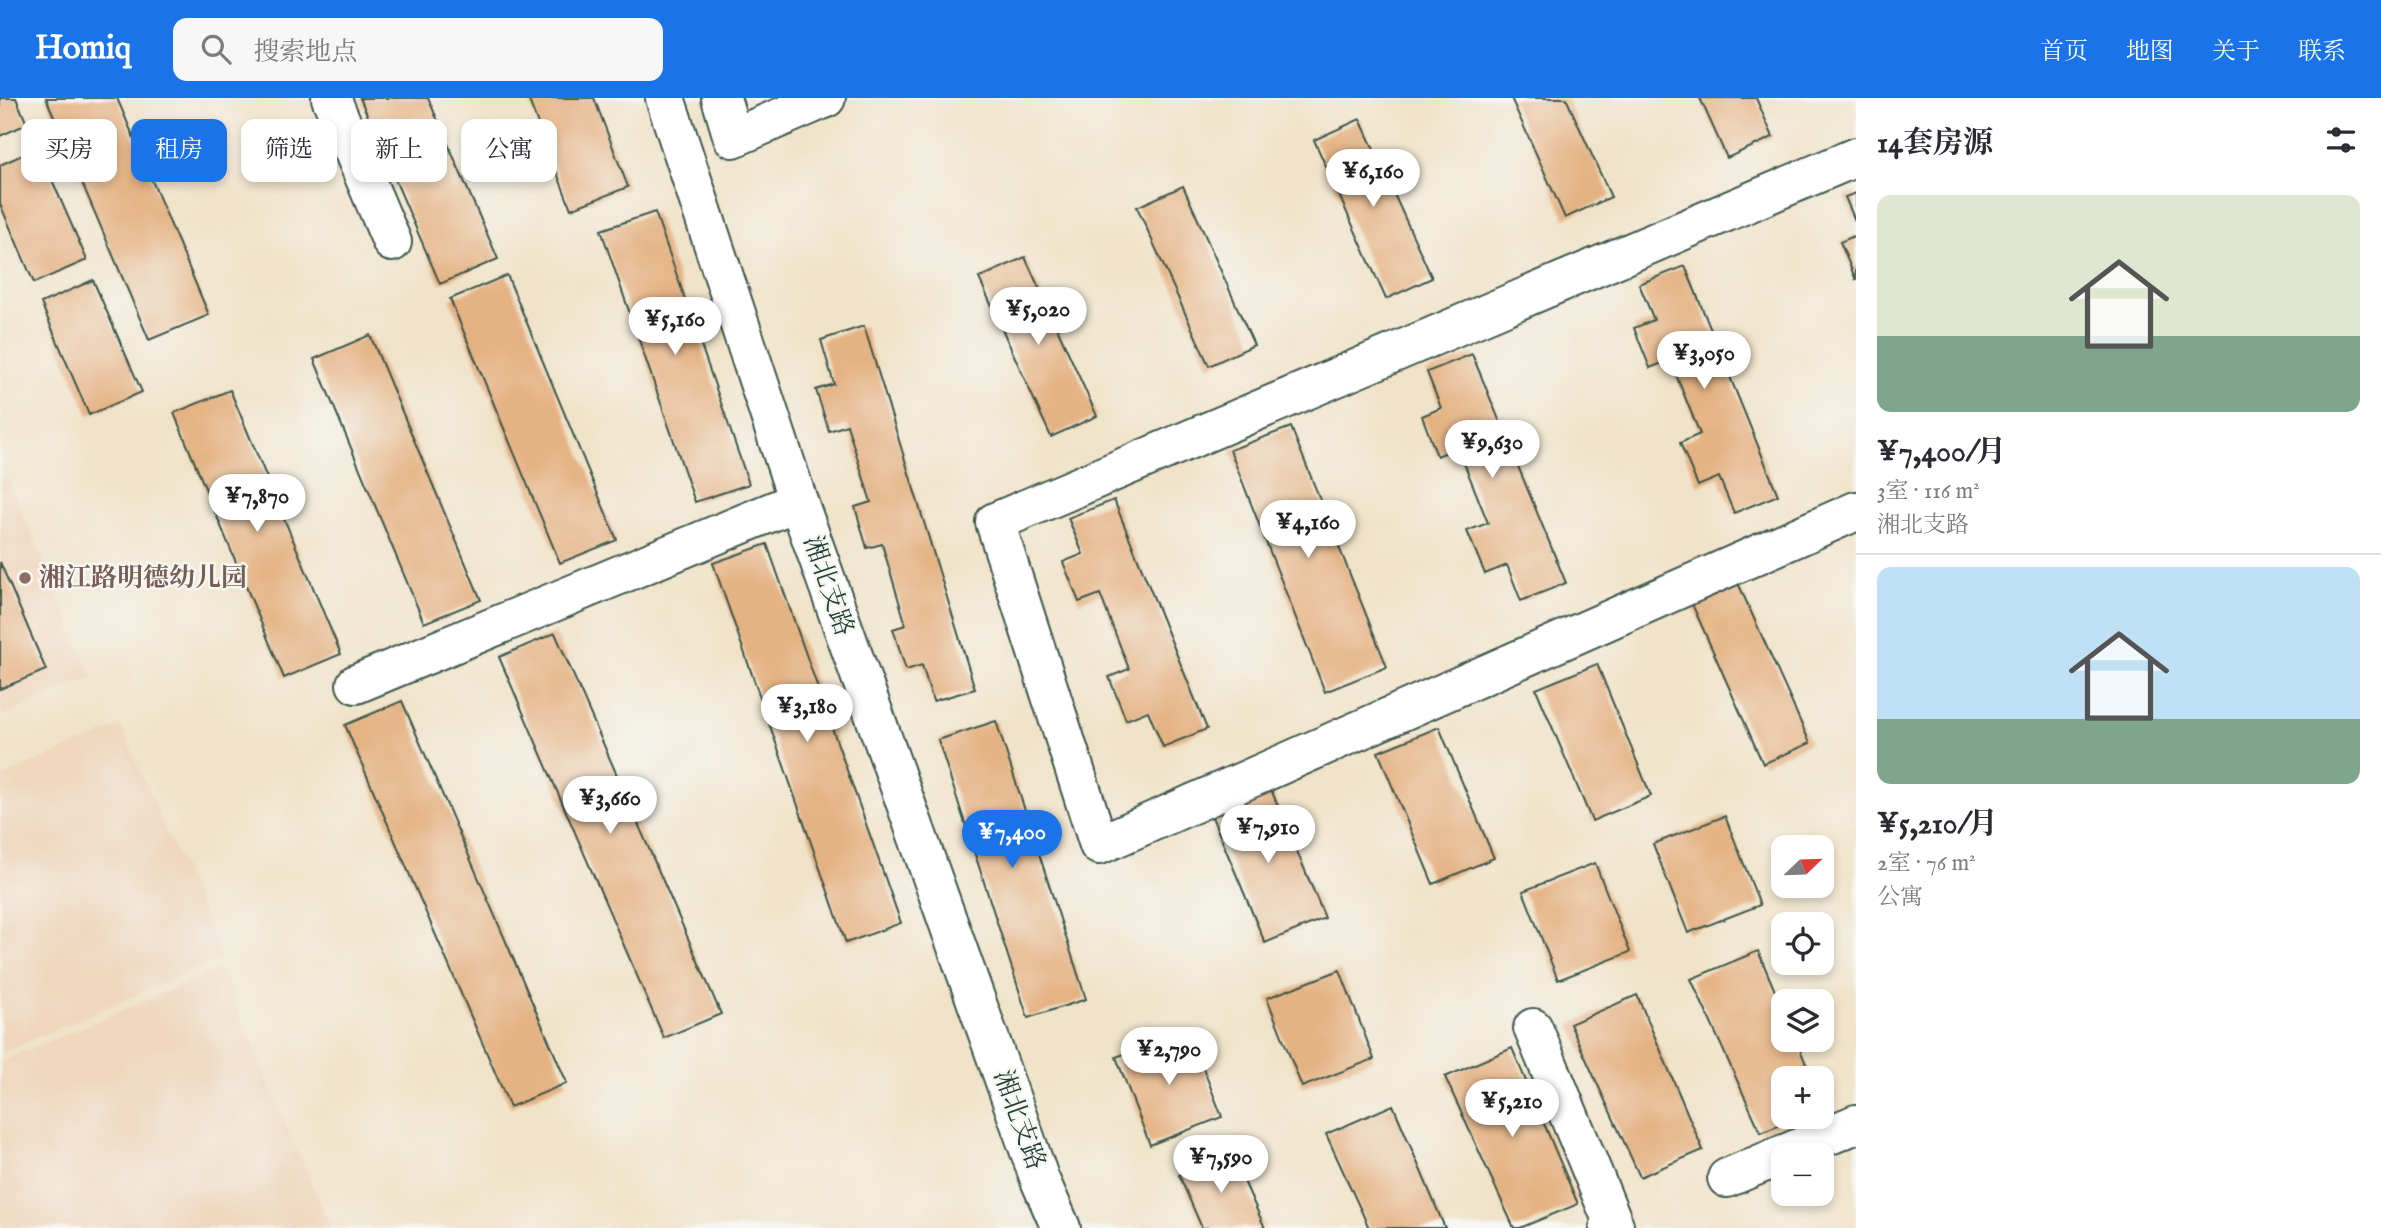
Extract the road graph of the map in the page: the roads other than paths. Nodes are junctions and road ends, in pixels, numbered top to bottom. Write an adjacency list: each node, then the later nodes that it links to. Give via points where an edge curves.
1 (331, 98): 6 (street)
2 (665, 98): 7 (street, 湘北支路)
3 (721, 98): 4 (street, via 733,138)
4 (827, 98)
5 (1856, 157): 8 (street, via 995,522 1099,845)
6 (392, 242)
7 (798, 501): 9 (street); 13 (street, 湘北支路)
8 (1856, 511)
9 (356, 684)
10 (1533, 1028): 14 (street, via 1615,1226)
11 (1856, 1124): 12 (street)
12 (1727, 1178)
13 (1061, 1228)
14 (1609, 1228)

